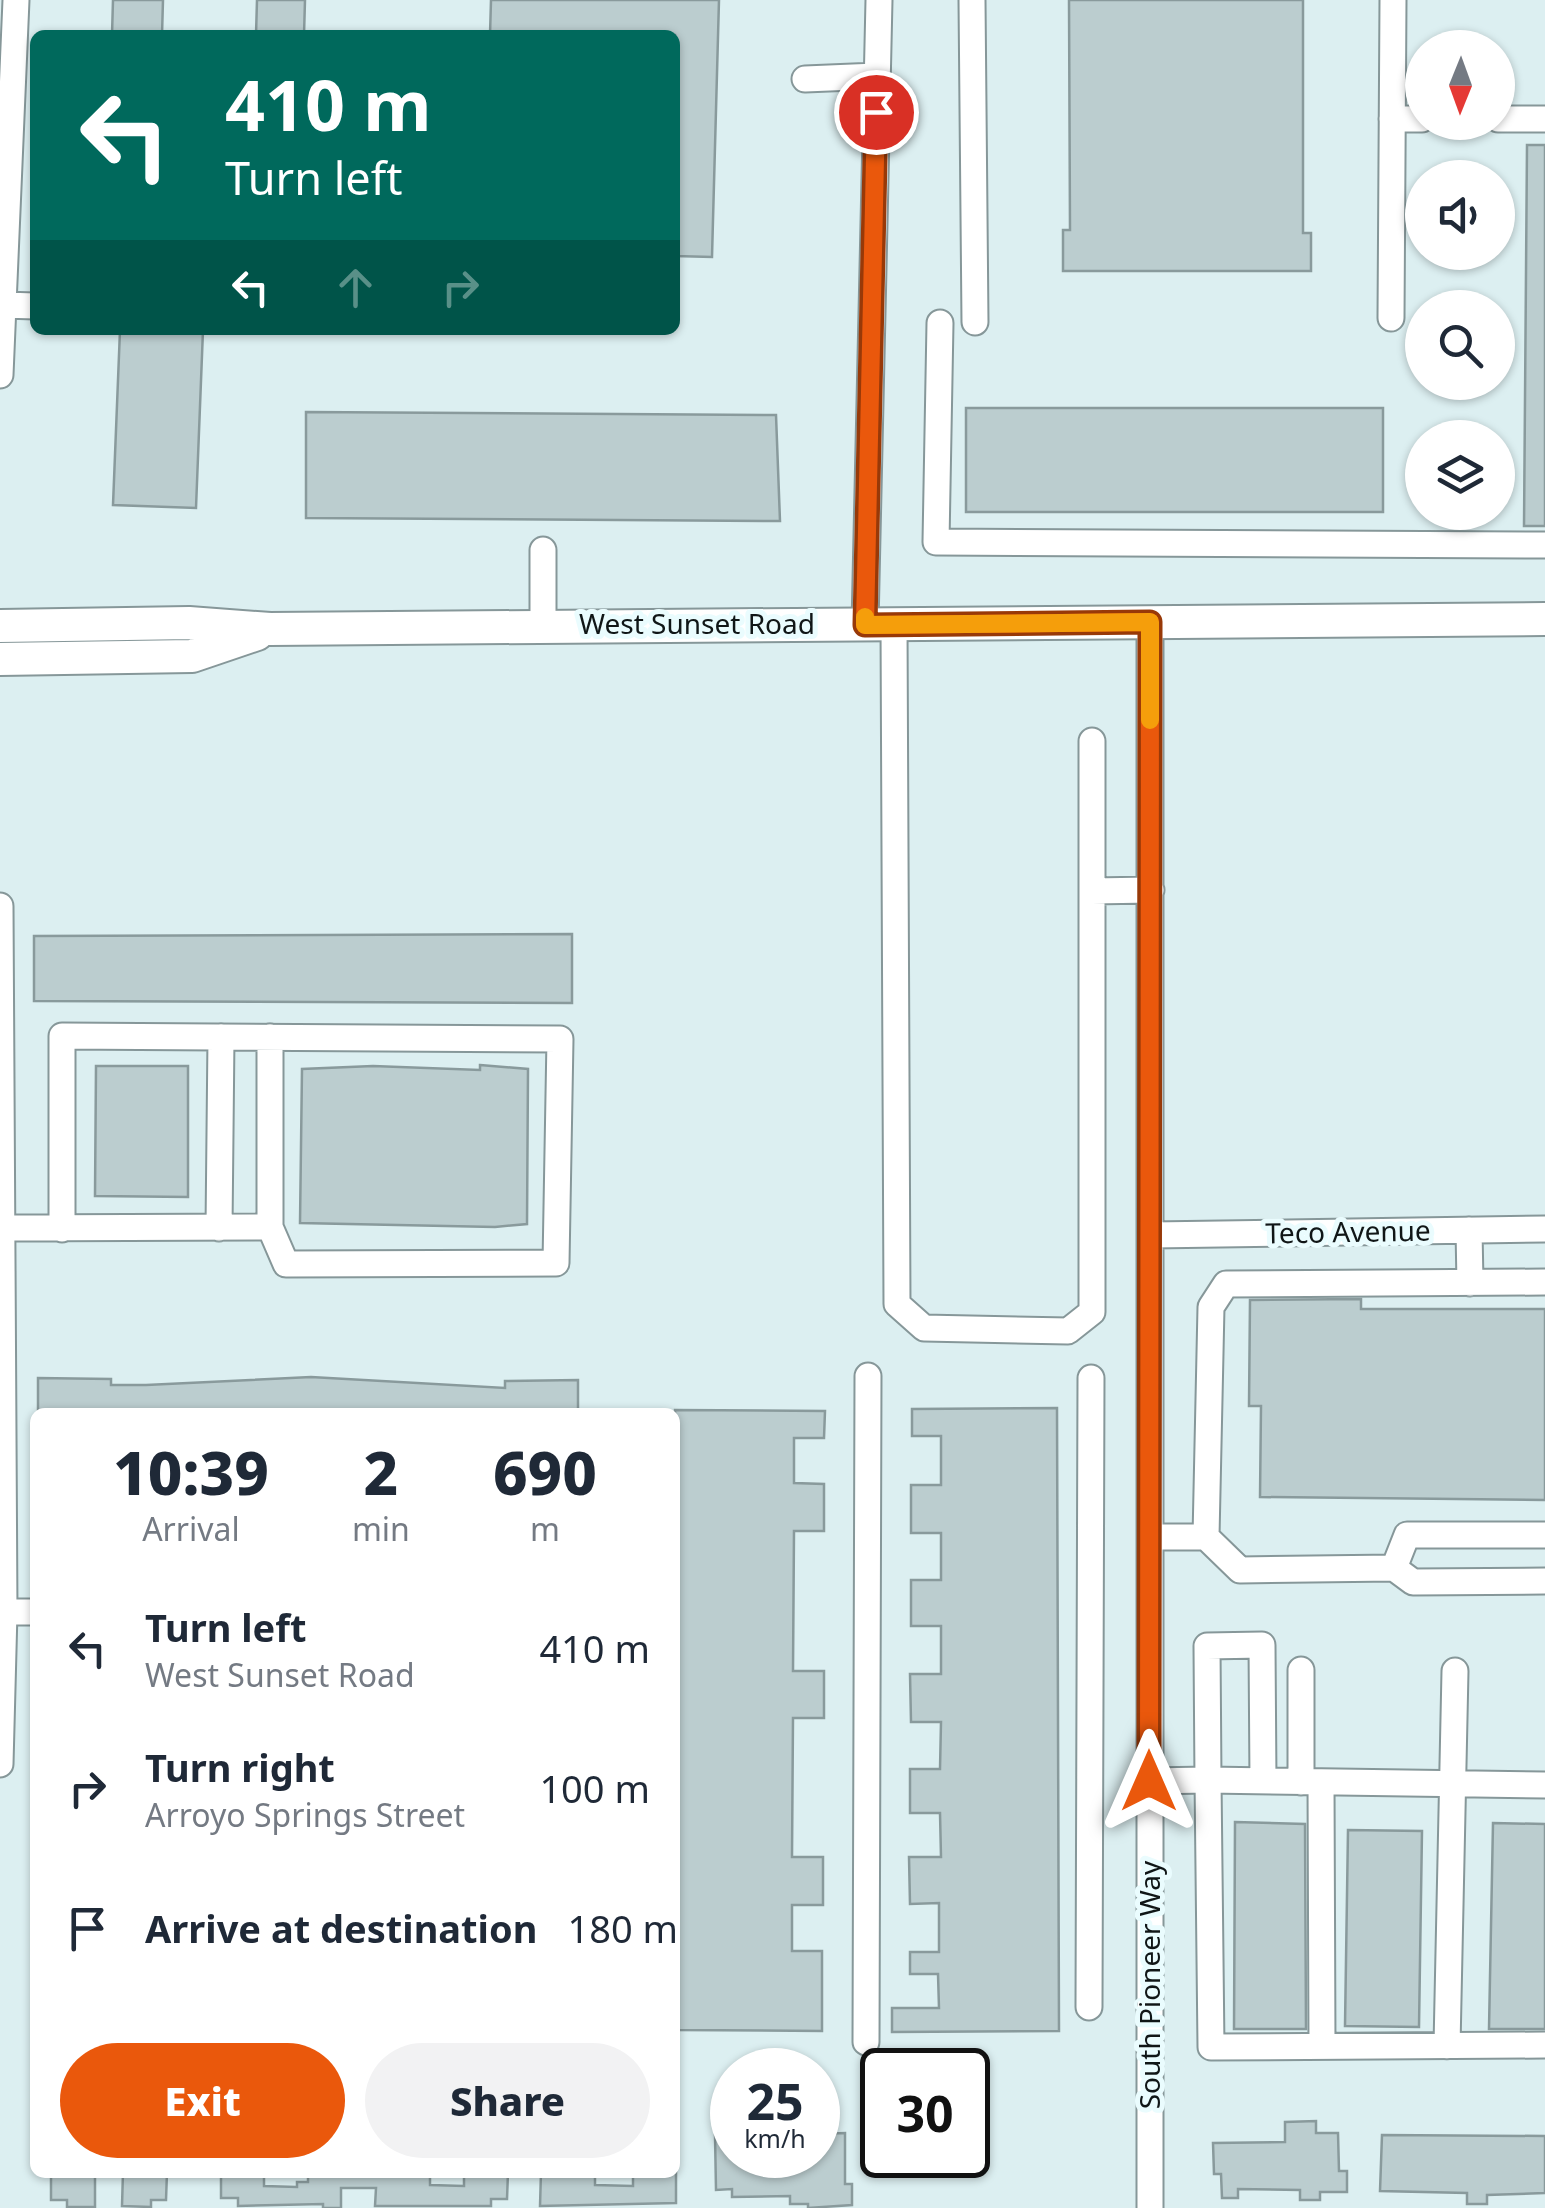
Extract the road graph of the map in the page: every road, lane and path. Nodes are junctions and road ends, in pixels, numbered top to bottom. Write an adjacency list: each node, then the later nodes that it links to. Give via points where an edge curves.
1 (16, 0): 11 (street)
2 (879, 0): 5 (street)
3 (972, 0): 15 (street)
4 (1393, 0): 7 (street)
5 (876, 76): 6 (street); 22 (street)
6 (805, 79)
7 (1392, 119): 8 (street); 13 (street)
8 (1405, 119)
9 (1515, 119): 10 (street)
10 (1545, 119)
11 (3, 305): 12 (street); 16 (street)
12 (30, 306)
13 (1391, 318)
14 (940, 322): 17 (street, via 936,542)
15 (976, 322)
16 (0, 375)
17 (1545, 545)
18 (542, 550): 21 (street)
19 (1545, 620): 20 (main road, West Sunset Road)
20 (1150, 622): 22 (main road, West Sunset Road); 28 (street, South Pioneer Way)
21 (543, 624): 22 (main road, West Sunset Road); 24 (main road, West Sunset Road)
22 (880, 625): 27 (street, via 897,1304 924,1328 1068,1331 1092,1312)
23 (0, 626): 24 (main road, West Sunset Road, via 189,623)
24 (270, 629): 25 (main road, West Sunset Road, via 192,656)
25 (0, 659)
26 (1092, 742): 27 (street)
27 (1092, 890): 28 (street)
28 (1151, 890): 38 (street, South Pioneer Way)
29 (0, 906): 33 (street)
30 (221, 1037): 31 (street); 34 (street); 35 (street, via 62,1036)
31 (270, 1037): 32 (street); 32 (street, via 560,1038 556,1263 286,1264)
32 (270, 1227): 34 (street)
33 (1, 1228): 35 (street); 48 (street)
34 (219, 1228): 35 (street)
35 (62, 1229)
36 (1545, 1229): 37 (street, Teco Avenue)
37 (1470, 1230): 38 (street, Teco Avenue); 39 (street)
38 (1152, 1234): 44 (street, South Pioneer Way)
39 (1470, 1282): 40 (street); 45 (street, via 1226,1284 1211,1307)
40 (1545, 1282)
41 (868, 1376): 60 (street)
42 (1090, 1378): 59 (street)
43 (1545, 1535): 46 (street, via 1407,1535)
44 (1150, 1536): 45 (street); 54 (street, South Pioneer Way)
45 (1206, 1538): 46 (street, via 1240,1570)
46 (1394, 1568): 47 (street, via 1413,1582)
47 (1545, 1581)
48 (2, 1612): 49 (street); 52 (street)
49 (30, 1612)
50 (1301, 1670): 56 (street)
51 (1455, 1672): 57 (street)
52 (0, 1764)
53 (1208, 1780): 54 (street); 55 (street); 55 (street, via 1207,1646 1262,1645); 62 (street, via 1211,2047)
54 (1149, 1781): 64 (street, South Pioneer Way)
55 (1263, 1781): 56 (street)
56 (1311, 1782): 57 (street); 62 (street)
57 (1451, 1784): 58 (street); 63 (street)
58 (1545, 1786)
59 (1088, 2007)
60 (866, 2042)
61 (1545, 2045): 63 (street)
62 (1322, 2046): 63 (street)
63 (1447, 2046)
64 (1150, 2208)

